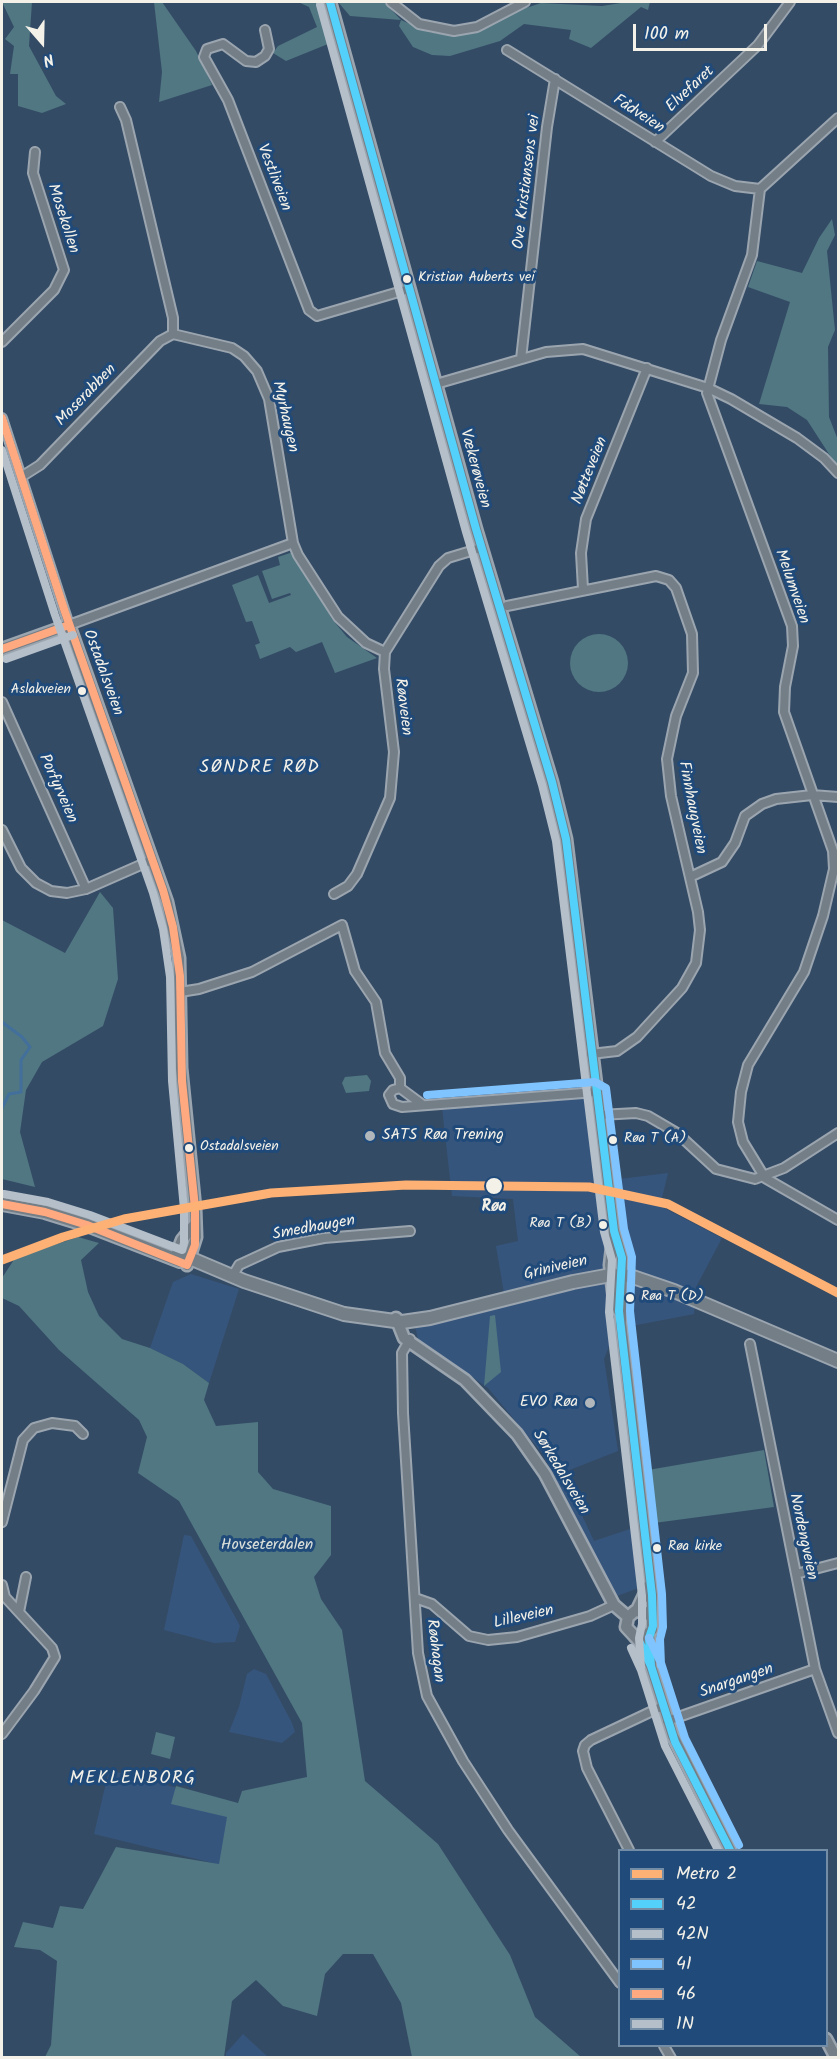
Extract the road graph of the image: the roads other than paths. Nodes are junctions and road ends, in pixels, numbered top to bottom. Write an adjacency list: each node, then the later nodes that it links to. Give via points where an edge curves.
1 (330, 2): 13 (main road, Vækerøveien)
2 (391, 2): 3 (street, via 419,24 454,31 477,27)
3 (525, 2)
4 (790, 2): 10 (street, Elvefaret, via 758,45)
5 (265, 30): 13 (street, Vestliveien, via 269,49 260,60 246,61 223,44 207,49 204,60 228,100 309,310 318,316)
6 (507, 51): 7 (street, Fådveien)
7 (555, 79): 10 (street, Fådveien); 16 (street, Ove Kristiansens vei)
8 (120, 107): 14 (street, via 173,318)
9 (838, 118): 12 (street)
10 (655, 142): 12 (street, Fådveien, via 726,183)
11 (35, 152): 15 (street, Mosekollen, via 33,173 63,262 62,277)
12 (760, 189): 19 (street, via 752,255)
13 (409, 289): 18 (main road, Vækerøveien)
14 (173, 334): 22 (street, Moserabben, via 160,341 40,465); 23 (street, Myrhaugen, via 236,350 263,381)
15 (2, 342)
16 (521, 359): 17 (street, via 560,349 583,349); 18 (street)
17 (647, 368): 19 (street); 25 (street, Nøtteveien, via 586,519 581,554)
18 (435, 384): 24 (main road, Vækerøveien)
19 (708, 388): 21 (street, via 797,438); 31 (street, Melumveien, via 711,408 792,626 784,712)
20 (2, 418): 22 (street, Ostadalsveien)
21 (838, 473)
22 (21, 477): 27 (street, Ostadalsveien)
23 (293, 543): 27 (street); 29 (street, Myrhaugen, via 338,617 366,643)
24 (481, 548): 29 (street, via 448,558 439,566); 39 (main road, Vækerøveien, via 566,839)
25 (583, 589): 26 (street, Finnhaugveien); 35 (street, Finnhaugveien, via 656,576 669,580 679,593 692,634 695,663 676,716 667,759 671,796)
26 (507, 606)
27 (69, 625): 28 (main road); 34 (main road, Ostadalsveien)
28 (2, 649)
29 (385, 652): 37 (street, Røaveien, via 394,752 390,798 357,874 348,886)
30 (2, 702): 36 (street, Porfyrveien)
31 (812, 795): 32 (street); 35 (street, via 776,799 752,810 741,823 735,843 722,862); 45 (street, Melumveien, via 833,851 831,886 804,972 753,1054 738,1111 740,1135)
32 (838, 797)
33 (2, 830): 36 (street, via 21,868 36,883 58,892)
34 (152, 860): 36 (street); 38 (main road, Ostadalsveien, via 174,927)
35 (690, 878): 39 (street, Finnhaugveien, via 700,930 696,963 690,976 627,1044 610,1053)
36 (86, 889)
37 (334, 894)
38 (180, 992): 40 (street, via 252,972 342,925 355,971 376,1002 386,1053 400,1078); 48 (main road, Ostadalsveien, via 181,1068)
39 (591, 1054): 41 (main road, Vækerøveien)
40 (400, 1088): 42 (street); 42 (street, via 389,1095 393,1104)
41 (597, 1092): 42 (street); 43 (main road, Vækerøveien)
42 (423, 1105)
43 (600, 1115): 45 (street, via 648,1116 677,1133 716,1169 747,1178); 52 (main road, Vækerøveien, via 614,1231 609,1259)
44 (838, 1133): 45 (street)
45 (765, 1178): 47 (street, Melumveien)
46 (2, 1204): 50 (main road, via 87,1225)
47 (838, 1220)
48 (195, 1224): 50 (main road, via 182,1240); 51 (main road, Ostadalsveien, via 196,1237)
49 (410, 1231): 53 (street, Smedhaugen, via 324,1238 278,1247 239,1265)
50 (175, 1258): 51 (main road)
51 (188, 1262): 53 (main road, via 214,1267)
52 (617, 1275): 54 (main road, Griniveien); 57 (main road, Griniveien, via 658,1285); 64 (main road, Vækerøveien, via 614,1299 620,1311)
53 (228, 1276): 54 (main road, via 344,1314)
54 (399, 1320): 55 (main road, Sørkedalsveien, via 402,1335)
55 (410, 1340): 65 (street, Røahagan, via 402,1353 402,1413); 66 (main road, Sørkedalsveien, via 465,1380 522,1440 545,1474)
56 (750, 1344): 61 (street, Nordengveien)
57 (838, 1361)
58 (83, 1434): 59 (street, via 75,1426 52,1423 34,1428 23,1440)
59 (2, 1522)
60 (838, 1563): 61 (street)
61 (796, 1574): 74 (street, Nordengveien)
62 (26, 1577): 68 (street)
63 (2, 1585): 68 (street, via 5,1597)
64 (649, 1585): 67 (main road, Vækerøveien); 70 (main road, Vækerøveien)
65 (415, 1598): 66 (street, Lilleveien, via 432,1604 469,1636 488,1640 517,1637); 81 (street, Røahagan, via 421,1672 433,1709 508,1830)
66 (614, 1605): 69 (main road, Sørkedalsveien)
67 (638, 1610): 69 (main road); 70 (main road)
68 (19, 1612): 78 (street, via 52,1648 55,1657)
69 (628, 1617): 72 (main road, via 626,1627)
70 (651, 1617): 71 (main road, via 653,1626)
71 (649, 1633): 72 (main road); 73 (main road)
72 (635, 1636): 73 (main road)
73 (651, 1666): 75 (main road)
74 (815, 1669): 76 (street, Snargangen); 77 (street, Nordengveien)
75 (663, 1706): 76 (main road); 79 (street, via 591,1740 583,1751 587,1768)
76 (667, 1721): 80 (main road)
77 (838, 1732)
78 (2, 1734)
79 (628, 1849)
80 (729, 1849)
81 (618, 1980)
82 (828, 2043): 83 (main road)
83 (836, 2058)

